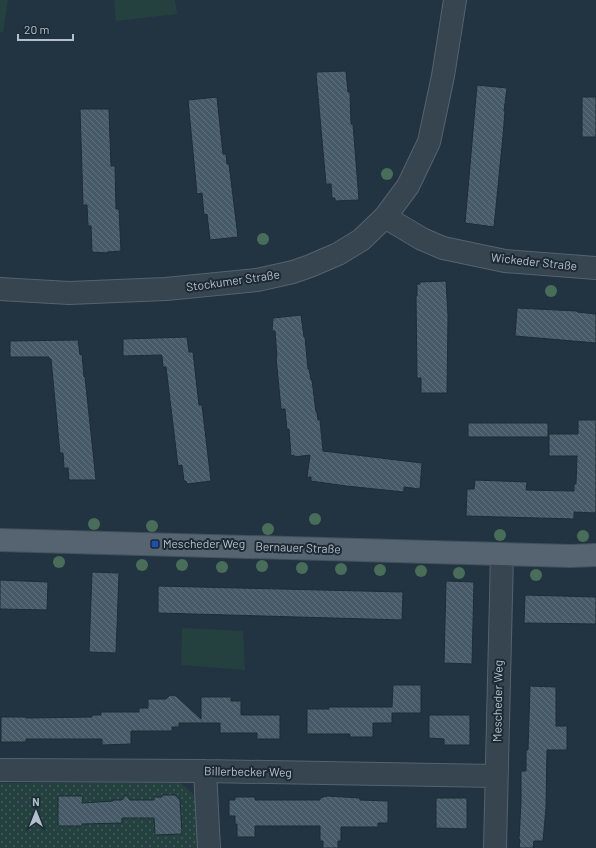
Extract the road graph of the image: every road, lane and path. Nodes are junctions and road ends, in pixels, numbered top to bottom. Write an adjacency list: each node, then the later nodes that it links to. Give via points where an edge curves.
1 (455, 0): 2 (street, Stockumer Straße, via 429,142 408,186)
2 (385, 217): 3 (street, Wickeder Straße, via 443,248 505,261); 4 (street, Stockumer Straße, via 361,240 338,254 293,272 257,280 166,289 69,293)
3 (596, 268)
4 (0, 289)
5 (0, 540): 6 (main road, Bernauer Straße)
6 (502, 554): 7 (main road, Bernauer Straße); 10 (street, Mescheder Weg)
7 (596, 555)
8 (0, 770): 9 (street, Billerbecker Weg)
9 (205, 771): 10 (street, Billerbecker Weg); 11 (street)
10 (496, 776): 12 (street, Mescheder Weg)
11 (209, 848)
12 (495, 848)

